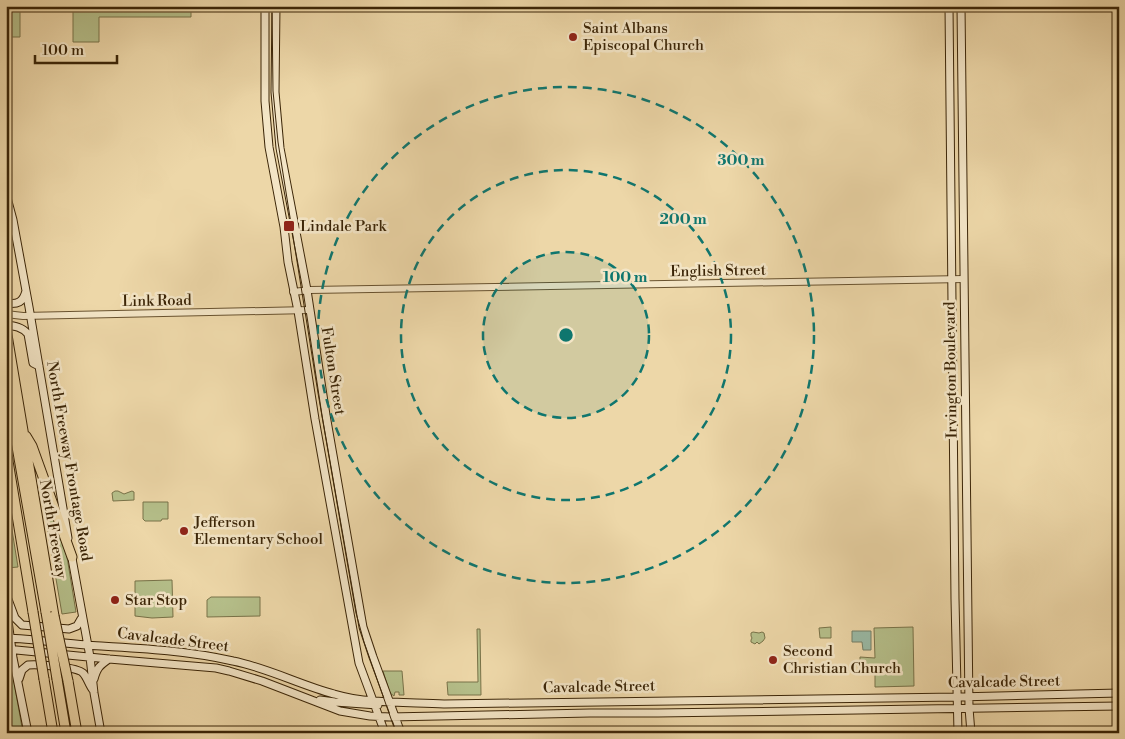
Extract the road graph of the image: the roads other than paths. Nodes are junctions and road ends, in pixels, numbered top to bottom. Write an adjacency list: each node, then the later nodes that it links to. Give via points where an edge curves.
1 (265, 6): 10 (main road, Fulton Street, via 265,101 269,147)
2 (276, 6): 8 (main road, Fulton Street, via 275,92 280,148)
3 (949, 6): 6 (main road, Irvington Boulevard)
4 (961, 6): 7 (main road, Irvington Boulevard)
5 (6, 194): 9 (main road, North Freeway Frontage Road)
6 (952, 279): 7 (street, English Street); 8 (street, English Street); 37 (main road, Irvington Boulevard)
7 (964, 279): 35 (main road, Irvington Boulevard)
8 (306, 290): 10 (street, English Street); 12 (main road, Fulton Street)
9 (26, 291): 11 (main road, via 21,302); 15 (main road, North Freeway Frontage Road)
10 (293, 292): 13 (main road, Fulton Street)
11 (6, 303)
12 (309, 310): 13 (street, Link Road); 38 (main road, Fulton Street, via 363,626)
13 (298, 311): 15 (street, Link Road); 39 (main road, Fulton Street, via 352,628 359,663)
14 (6, 314): 15 (street, Link Road)
15 (31, 316): 17 (main road, North Freeway Frontage Road)
16 (6, 327): 17 (main road, via 19,327 28,334 33,363); 19 (highway, North Freeway)
17 (39, 366): 21 (main road, North Freeway Frontage Road)
18 (6, 384): 25 (highway, North Freeway)
19 (22, 429): 21 (highway, via 32,446); 25 (highway, North Freeway)
20 (6, 449): 46 (highway, bridge)
21 (72, 558): 24 (main road, North Freeway Frontage Road)
22 (6, 594): 24 (main road, via 17,621 26,625 71,629 80,624)
23 (6, 606): 26 (main road)
24 (81, 613): 27 (main road, North Freeway Frontage Road)
25 (50, 614): 47 (highway, North Freeway, bridge); 48 (highway, North Freeway, bridge, via 68,681)
26 (8, 638): 27 (main road, Cavalcade Street); 28 (main road)
27 (87, 645): 29 (main road, North Freeway Frontage Road); 39 (main road, Cavalcade Street, via 233,660 336,695)
28 (9, 649): 29 (main road, Cavalcade Street); 32 (main road)
29 (90, 657): 30 (main road, Cavalcade Street); 31 (main road, North Freeway Frontage Road)
30 (109, 660): 31 (main road, via 96,671); 36 (main road, Cavalcade Street, via 216,668)
31 (93, 684): 33 (main road, North Freeway Frontage Road)
32 (19, 685): 33 (main road, via 22,670 28,665 75,668 85,675); 45 (main road)
33 (94, 693): 49 (main road, North Freeway Frontage Road)
34 (1119, 693): 35 (main road, Cavalcade Street)
35 (969, 696): 37 (main road, Cavalcade Street); 42 (main road, Irvington Boulevard)
36 (304, 697): 39 (main road); 43 (main road, Cavalcade Street, via 340,711)
37 (958, 697): 38 (main road, Cavalcade Street); 41 (main road, Irvington Boulevard)
38 (389, 702): 39 (main road, Cavalcade Street, via 386,705); 44 (main road, Fulton Street)
39 (373, 703): 43 (main road, Fulton Street)
40 (1119, 706): 42 (main road, Cavalcade Street)
41 (958, 708): 42 (main road, Cavalcade Street); 44 (main road, Cavalcade Street); 52 (main road, Irvington Boulevard)
42 (969, 708): 53 (main road, Irvington Boulevard)
43 (379, 716): 44 (main road, Cavalcade Street); 50 (main road, Fulton Street)
44 (396, 717): 51 (main road, Fulton Street)
45 (28, 733)
46 (53, 733)
47 (66, 733)
48 (77, 733)
49 (101, 733)
50 (385, 733)
51 (401, 733)
52 (958, 733)
53 (971, 733)

